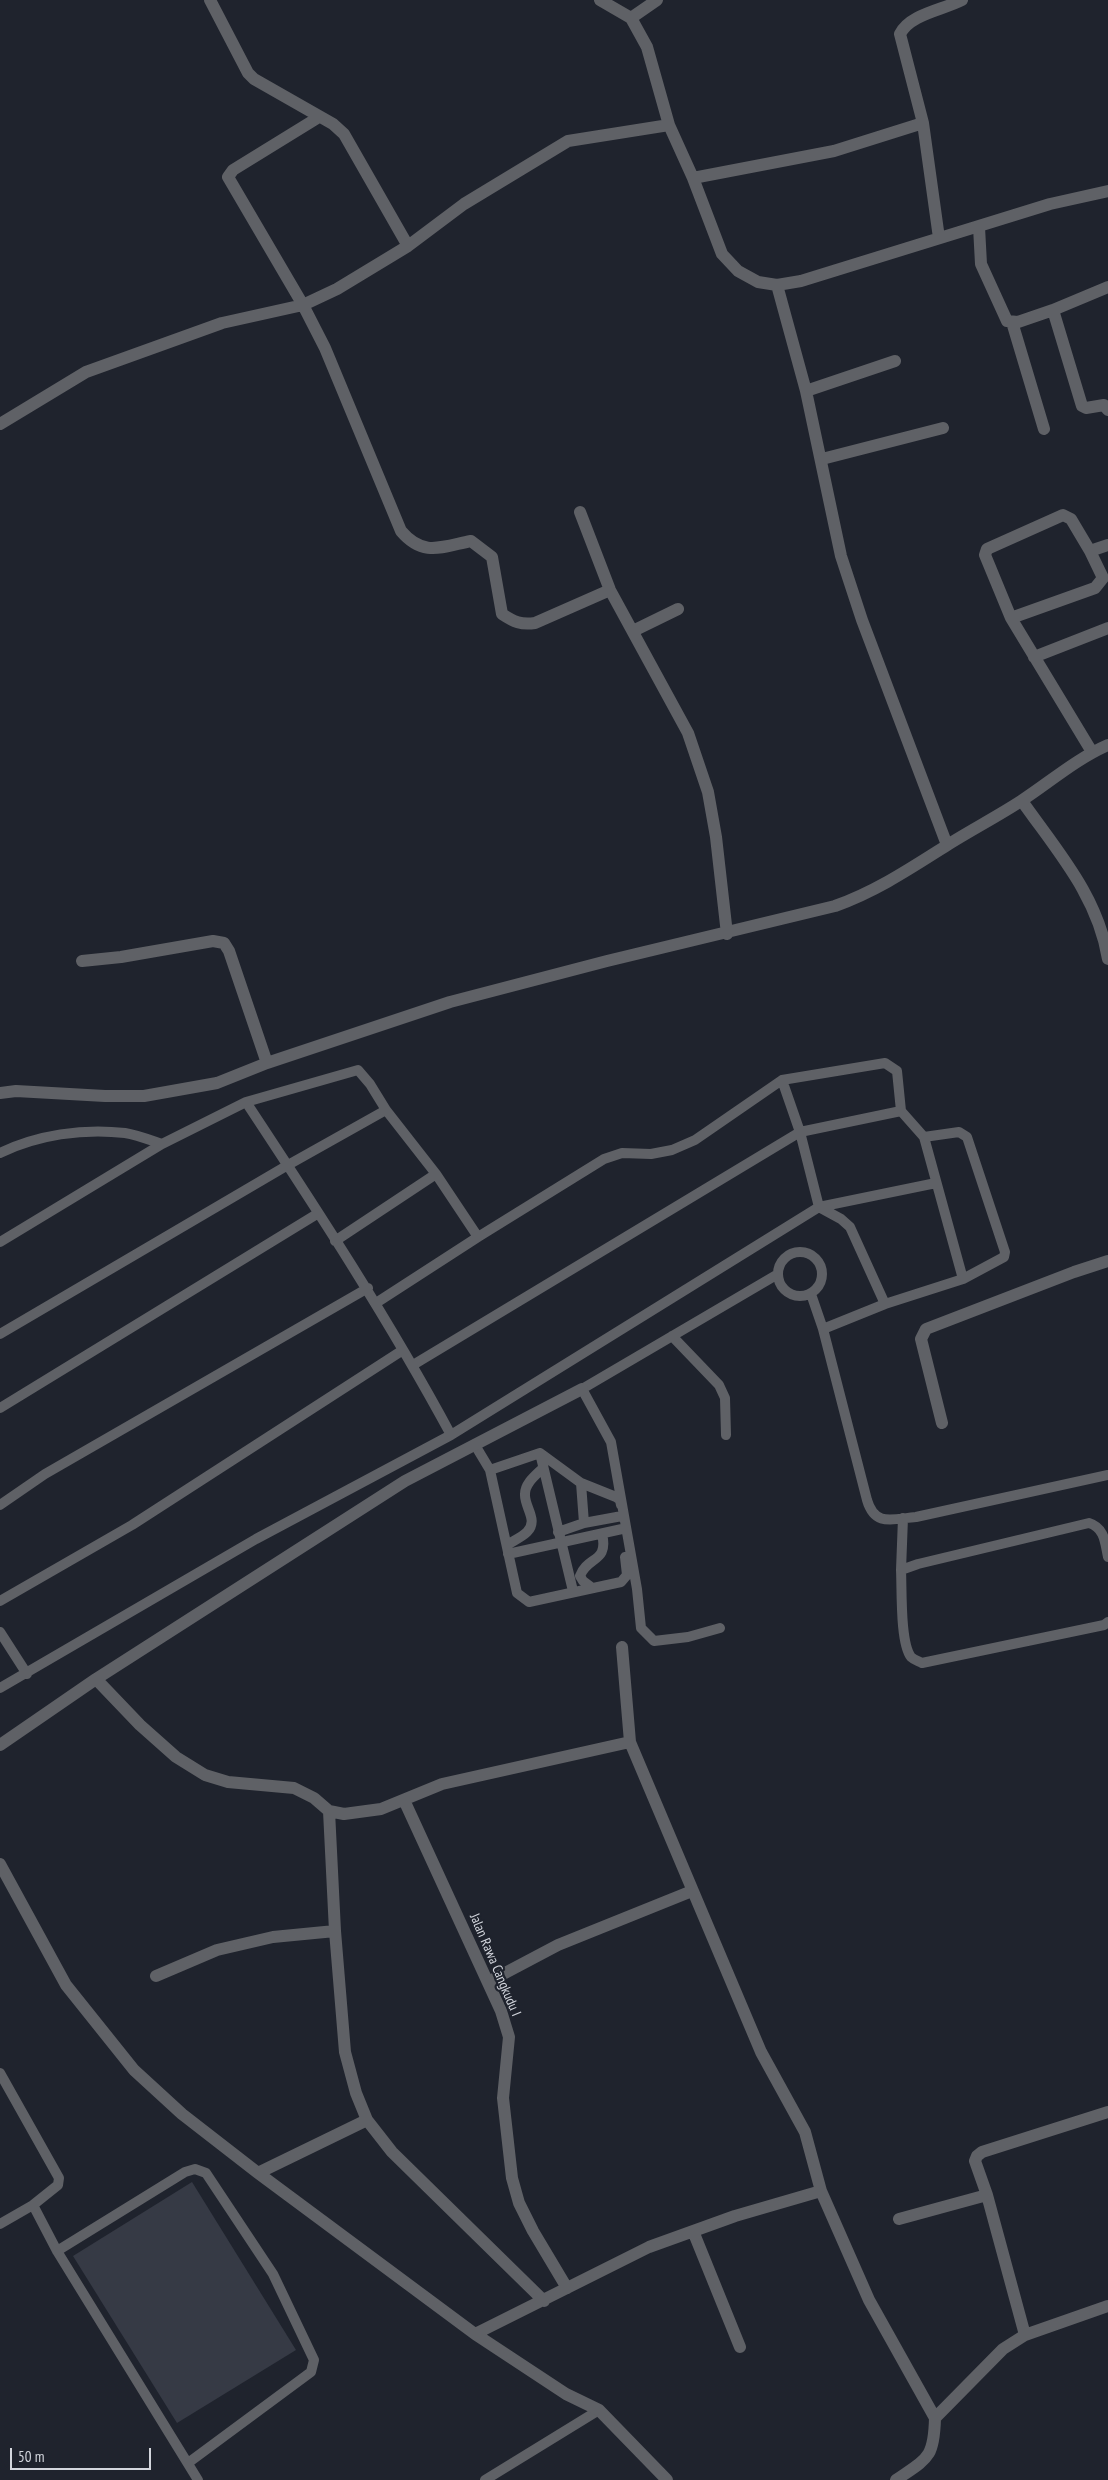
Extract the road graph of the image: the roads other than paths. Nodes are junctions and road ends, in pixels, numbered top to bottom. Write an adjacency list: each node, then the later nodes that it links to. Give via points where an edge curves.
1 (210, 0): 6 (street, via 248,73 262,85)
2 (600, 0): 5 (street)
3 (657, 0): 5 (street)
4 (962, 0): 7 (street, via 905,25 900,34)
5 (631, 18): 8 (street, via 647,47)
6 (319, 117): 13 (street, via 344,134); 16 (street, via 232,170 228,177)
7 (923, 123): 9 (street, via 834,151); 12 (street)
8 (669, 125): 9 (street); 13 (street, via 568,141 464,204)
9 (693, 178): 14 (street, via 722,254 738,271 758,282)
10 (1108, 191): 11 (street, via 1050,204)
11 (979, 226): 12 (street); 18 (street, via 982,264 1003,315)
12 (939, 238): 14 (street)
13 (408, 246): 16 (street, via 337,289)
14 (777, 286): 20 (street)
15 (1108, 287): 17 (street)
16 (303, 305): 22 (street, via 222,323 86,372); 29 (street, via 401,531 410,542 419,547 434,548 471,541 486,551 492,557 502,614 515,623 535,623)
17 (1053, 310): 18 (street); 21 (street, via 1082,406 1100,404)
18 (1012, 322): 24 (street)
19 (895, 361): 20 (street)
20 (806, 391): 25 (street)
21 (1108, 410)
22 (0, 424)
23 (943, 428): 25 (street)
24 (1044, 429)
25 (822, 459): 38 (street, via 841,556)
26 (580, 512): 29 (street)
27 (1108, 545): 28 (street)
28 (1090, 551): 31 (street, via 1103,578 1100,584); 31 (street, via 1071,518 1063,515 988,549 985,555)
29 (610, 590): 33 (street)
30 (678, 609): 33 (street)
31 (1011, 618): 34 (street)
32 (1108, 628): 34 (street)
33 (633, 631): 40 (street, via 688,733 708,792)
34 (1034, 657): 36 (street)
35 (1108, 745): 36 (street)
36 (1092, 752): 37 (street)
37 (1022, 801): 38 (street); 39 (street, via 1085,891)
38 (947, 845): 40 (street, via 924,862 860,897)
39 (1106, 932): 41 (street)
40 (727, 934): 43 (street, via 450,1002)
41 (1108, 959)
42 (82, 961): 43 (street, via 214,941 224,943)
43 (267, 1063): 45 (street, via 217,1083 144,1096)
44 (782, 1080): 48 (lane, via 885,1063 897,1071); 49 (lane); 58 (lane, via 695,1140 672,1150 651,1154 622,1153 604,1159)
45 (0, 1093)
46 (246, 1102): 47 (lane, via 358,1070); 51 (lane); 53 (lane)
47 (386, 1110): 53 (lane); 54 (lane)
48 (902, 1111): 49 (lane); 50 (lane)
49 (800, 1132): 56 (lane); 72 (lane)
50 (924, 1137): 55 (lane); 63 (lane, via 959,1132 967,1137 1005,1252 1000,1262)
51 (162, 1144): 52 (lane, via 125,1133 92,1132 34,1138); 60 (lane)
52 (0, 1153)
53 (288, 1165): 57 (lane); 69 (lane)
54 (436, 1174): 58 (lane); 59 (lane)
55 (936, 1183): 56 (lane); 63 (lane)
56 (820, 1207): 67 (lane, via 850,1227); 76 (lane)
57 (317, 1214): 59 (lane); 74 (lane)
58 (478, 1237): 66 (lane)
59 (335, 1241): 64 (lane)
60 (0, 1242)
61 (1108, 1261): 75 (street, via 926,1329 921,1339)
62 (778, 1274): 65 (lane, via 789,1293); 65 (lane, via 786,1257 798,1252 811,1255 822,1271 820,1284); 70 (lane)
63 (963, 1280): 67 (lane)
64 (368, 1288): 66 (lane); 84 (lane, via 45,1474)
65 (810, 1294): 68 (lane)
66 (376, 1303): 71 (lane)
67 (885, 1304): 68 (lane)
68 (823, 1329): 86 (lane, via 871,1513 885,1520)
69 (0, 1334)
70 (672, 1336): 73 (lane); 77 (lane, via 719,1384 725,1398)
71 (403, 1350): 72 (lane); 97 (lane, via 132,1525)
72 (413, 1365): 76 (lane)
73 (582, 1389): 78 (street); 99 (lane, via 605,1428 614,1452 641,1628 654,1642)
74 (0, 1408)
75 (942, 1423)
76 (450, 1435): 102 (lane, via 256,1539)
77 (726, 1435)
78 (475, 1444): 81 (lane); 103 (street, via 405,1481)
79 (540, 1454): 80 (lane); 81 (lane); 83 (lane)
80 (543, 1468): 89 (lane); 92 (lane, via 525,1492 531,1526)
81 (490, 1470): 92 (lane)
82 (1108, 1475): 86 (lane)
83 (581, 1484): 85 (lane, via 620,1500); 87 (lane)
84 (0, 1505)
85 (622, 1516): 87 (lane); 88 (lane)
86 (903, 1518): 94 (lane)
87 (584, 1523): 89 (lane)
88 (622, 1529): 90 (lane); 95 (lane, via 625,1579)
89 (558, 1532): 91 (lane)
90 (602, 1534): 91 (lane); 95 (lane, via 604,1549 580,1576)
91 (560, 1543): 92 (lane); 96 (lane)
92 (507, 1549): 96 (lane, via 517,1593 523,1599 529,1602)
93 (1108, 1557): 94 (lane, via 1102,1533 1090,1523)
94 (901, 1570): 98 (lane, via 907,1649 912,1658 922,1663)
95 (590, 1587): 96 (lane)
96 (573, 1591)
97 (0, 1601)
98 (1108, 1622)
99 (720, 1628)
100 (0, 1632): 102 (lane)
101 (622, 1647): 105 (street)
102 (26, 1674): 104 (lane)
103 (96, 1679): 106 (street); 108 (street, via 169,1750 205,1775 228,1782 294,1788 314,1798)
104 (0, 1688)
105 (630, 1742): 107 (street, via 442,1784); 110 (street)
106 (0, 1745)
107 (404, 1800): 108 (street, via 362,1812 344,1814); 113 (street, Jalan Rawa Cangkudu I)
108 (329, 1811): 111 (street)
109 (0, 1864): 117 (street, via 66,1985 100,2030 140,2077)
110 (692, 1891): 113 (street, via 558,1945); 118 (street, via 761,2052 804,2132)
111 (335, 1932): 112 (street, via 273,1937 217,1950); 116 (street, via 345,2052)
112 (156, 1976)
113 (488, 1982): 125 (street, Jalan Rawa Cangkudu I, via 508,2037 503,2098 512,2178 519,2202)
114 (0, 2073): 120 (lane, via 59,2178 58,2185)
115 (1108, 2112): 119 (street, via 982,2152 975,2161)
116 (367, 2120): 117 (street); 126 (street, via 392,2152)
117 (258, 2173): 128 (street)
118 (821, 2191): 123 (street); 132 (street, via 869,2300)
119 (987, 2195): 121 (street); 129 (street)
120 (32, 2205): 122 (lane); 124 (lane)
121 (899, 2219)
122 (0, 2224)
123 (693, 2231): 125 (street, via 649,2247); 130 (street)
124 (56, 2251): 133 (lane); 133 (lane, via 195,2169 206,2173 273,2274 314,2360 311,2372)
125 (567, 2288): 126 (street)
126 (544, 2301): 128 (street)
127 (1108, 2306): 129 (street)
128 (475, 2334): 131 (street, via 566,2394)
129 (1025, 2335): 132 (street, via 1003,2349)
130 (740, 2347)
131 (599, 2410): 135 (lane); 136 (street)
132 (935, 2418): 137 (street, via 931,2453)
133 (188, 2463): 134 (lane)
134 (198, 2480)
135 (485, 2480)
136 (667, 2480)
137 (896, 2480)

